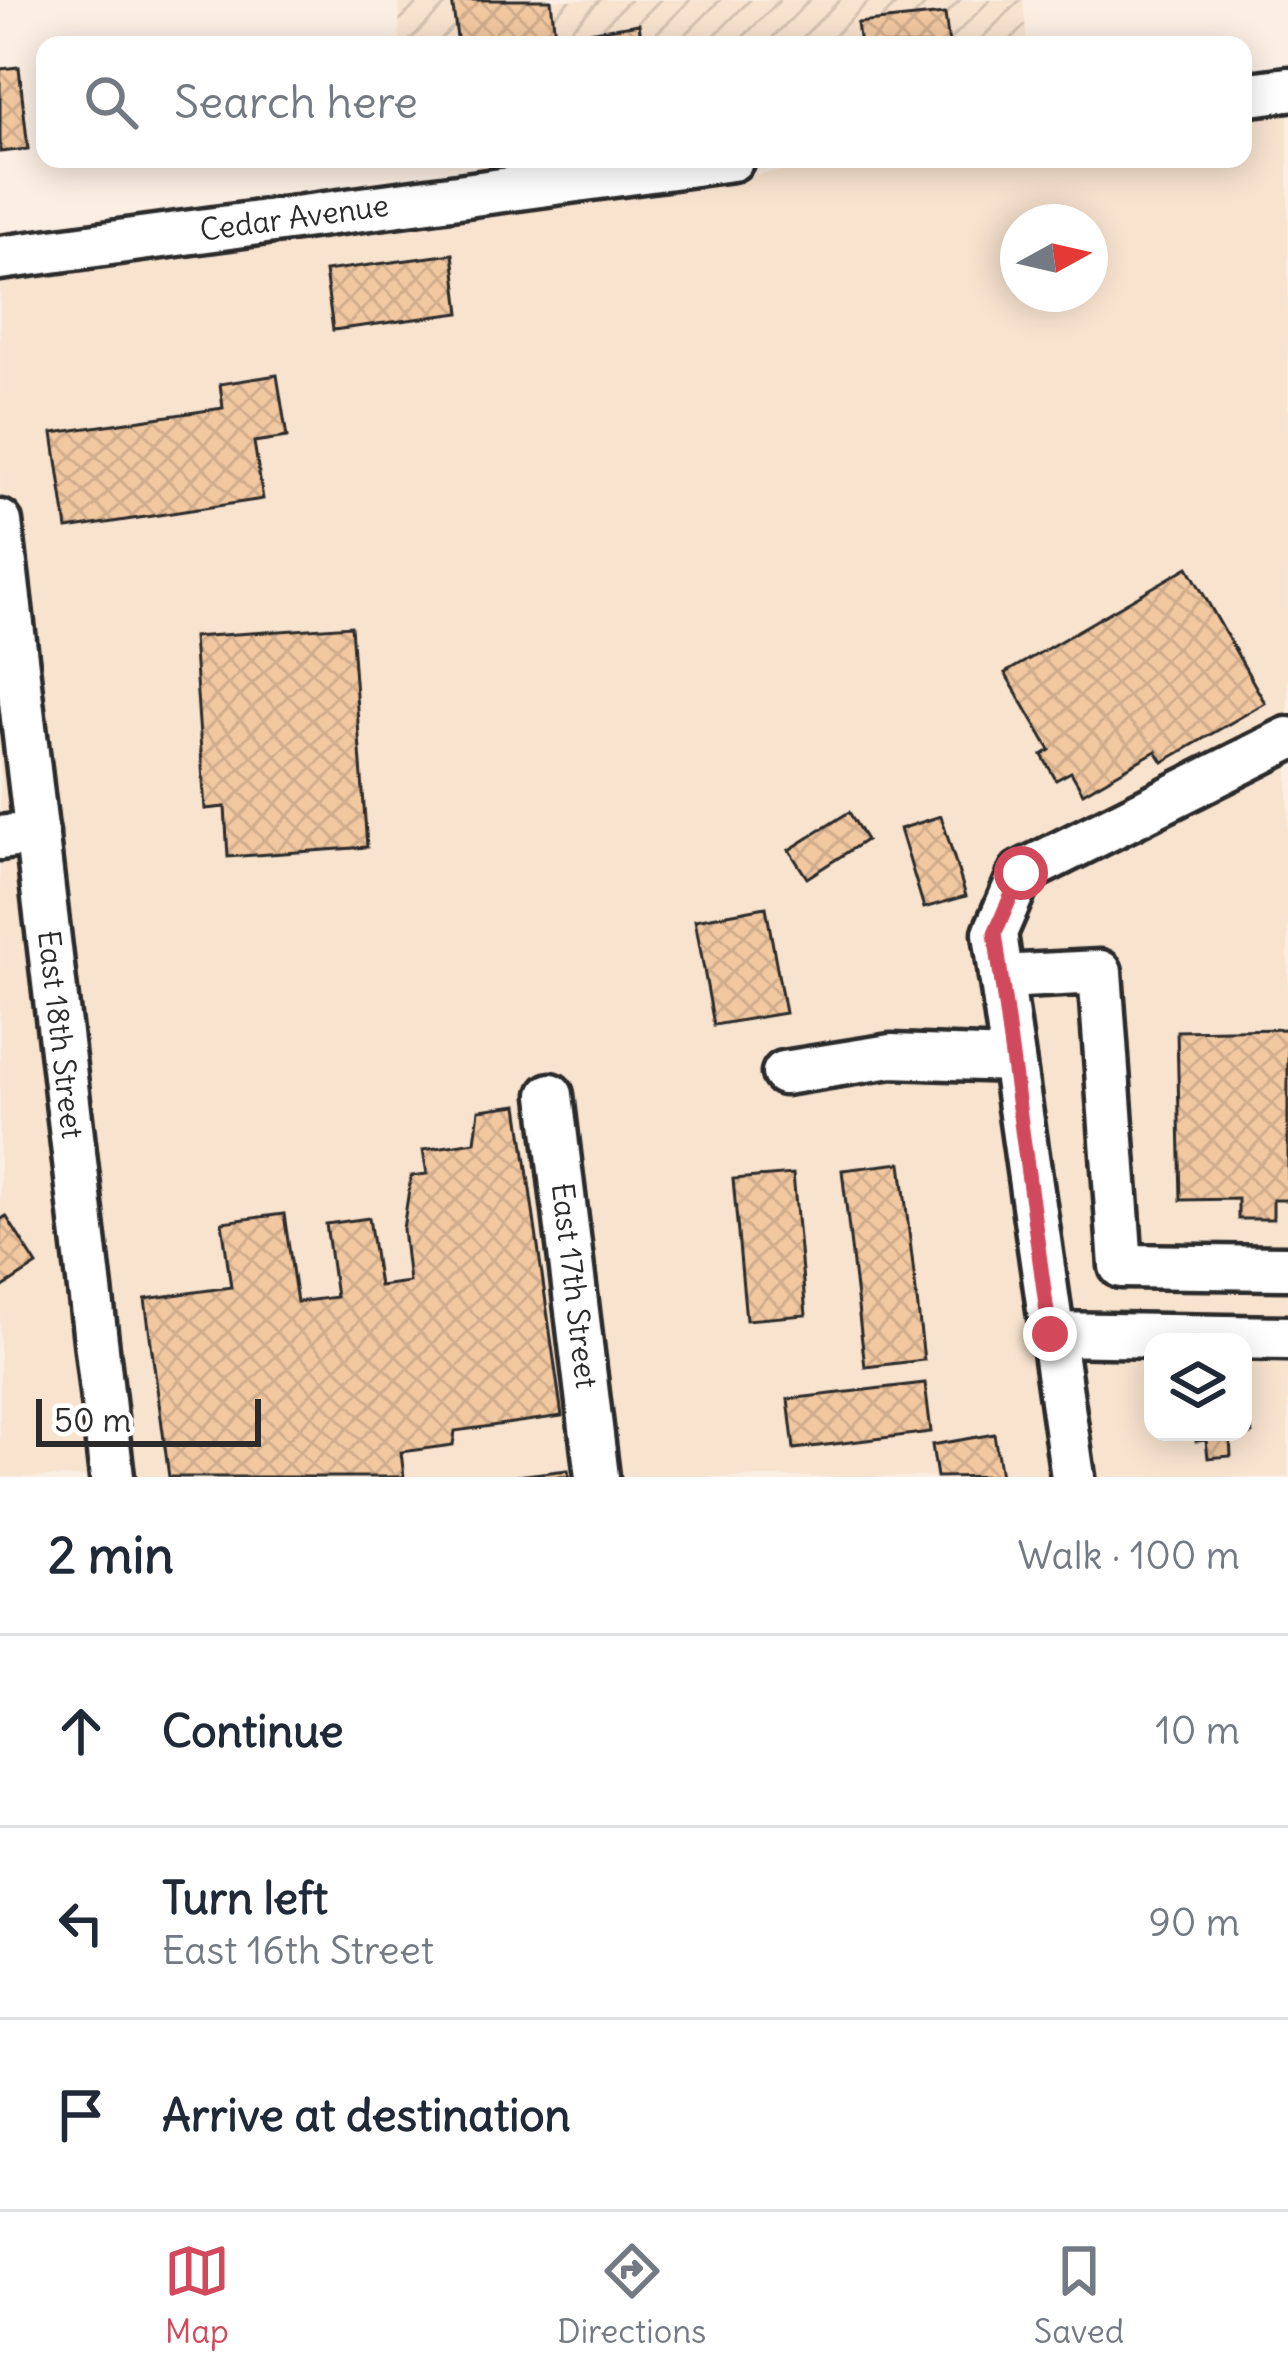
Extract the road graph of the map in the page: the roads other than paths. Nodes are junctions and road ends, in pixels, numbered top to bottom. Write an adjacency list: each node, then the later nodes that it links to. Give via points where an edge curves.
1 (1288, 89): 2 (street)
2 (1252, 94)
3 (665, 168): 4 (street, Cedar Avenue)
4 (0, 258)
5 (0, 522): 7 (street, East 18th Street)
6 (1288, 739): 8 (street, via 1021,873 995,933)
7 (18, 836): 15 (street, East 18th Street)
8 (1001, 977): 9 (street); 12 (street, via 1100,972 1121,1266)
9 (1013, 1060): 10 (street, via 891,1056); 13 (street)
10 (784, 1073)
11 (550, 1095): 16 (street, East 17th Street)
12 (1288, 1268)
13 (1050, 1334): 14 (street); 17 (street)
14 (1288, 1338)
15 (112, 1477)
16 (597, 1477)
17 (1073, 1477)

